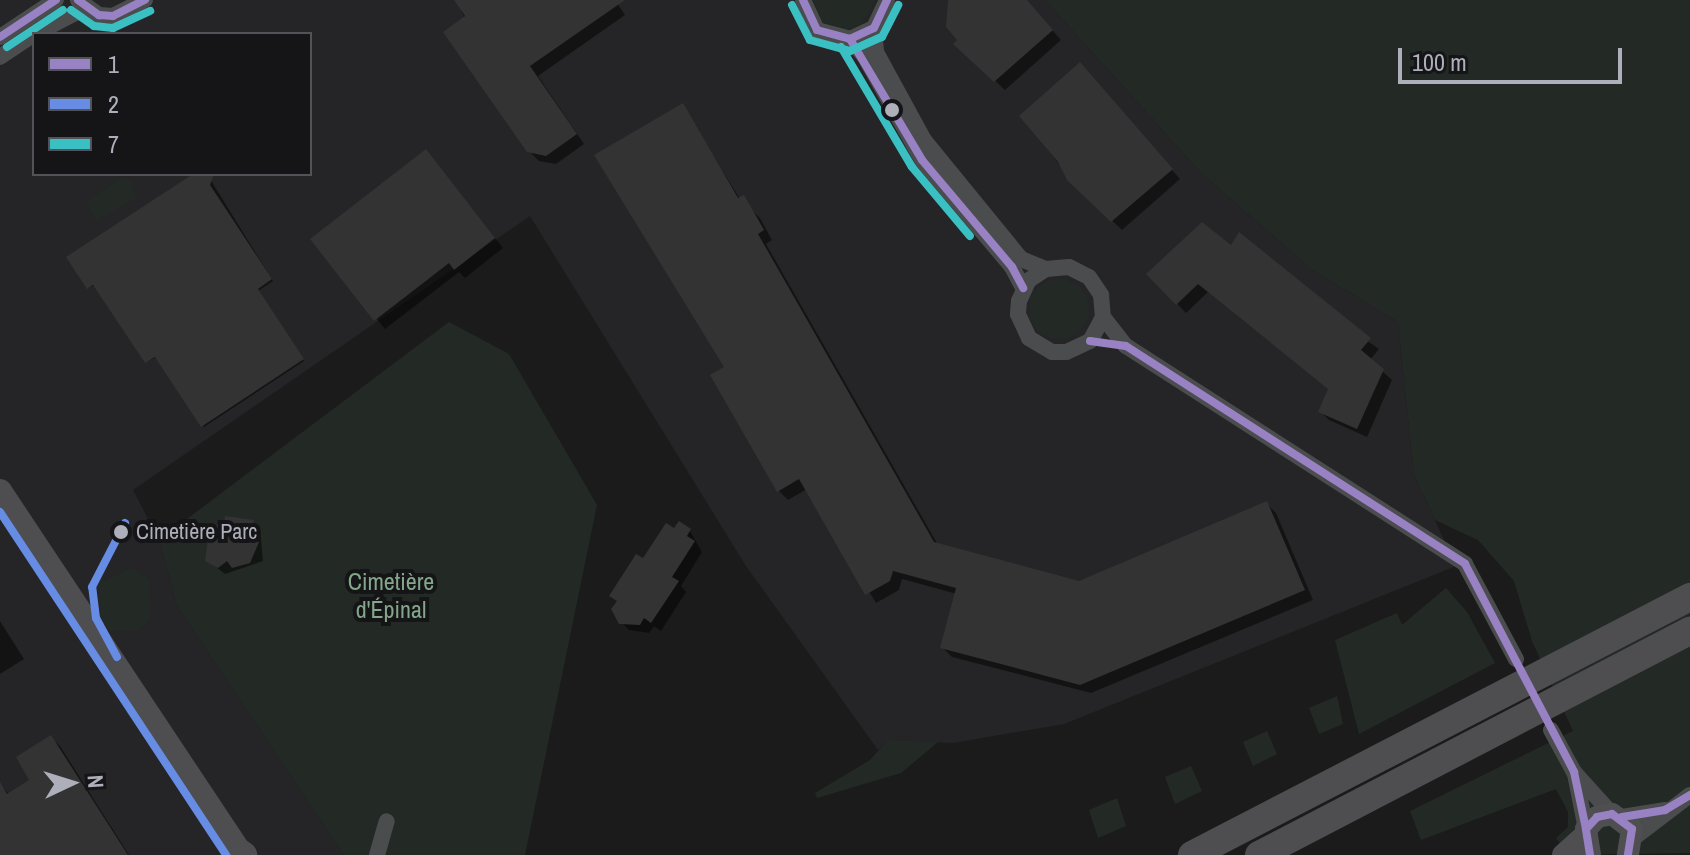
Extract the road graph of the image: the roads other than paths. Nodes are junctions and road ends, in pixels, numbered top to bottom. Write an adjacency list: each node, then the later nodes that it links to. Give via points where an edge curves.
1 (56, 0): 9 (street)
2 (145, 0): 5 (street, via 113,16)
3 (803, 0): 10 (street, via 817,30)
4 (887, 0): 6 (street)
5 (82, 4): 7 (street)
6 (874, 28): 10 (street); 12 (street, via 876,52 924,140 1021,259)
7 (37, 32)
8 (32, 35): 11 (street)
9 (0, 37)
10 (850, 39): 13 (street, via 922,160 1012,267)
11 (0, 57)
12 (1046, 269): 13 (street); 14 (street, via 1069,267 1089,277 1101,295)
13 (1023, 288): 15 (street, via 1018,314 1029,338 1040,347 1066,352)
14 (1103, 317): 15 (street); 16 (street)
15 (1090, 341): 16 (street)
16 (1126, 346): 21 (street, via 1465,564)
17 (0, 491): 31 (main road)
18 (0, 512): 31 (main road)
19 (1690, 597): 28 (highway)
20 (1690, 631): 35 (highway)
21 (1516, 659)
22 (1551, 730): 23 (street)
23 (1574, 772): 26 (street); 29 (street)
24 (1690, 795): 25 (street)
25 (1665, 810): 26 (street); 30 (street)
26 (1622, 815): 29 (street, via 1597,817); 30 (street)
27 (387, 821): 32 (street)
28 (1227, 836): 33 (highway); 34 (highway)
29 (1587, 840): 36 (street)
30 (1632, 846)
31 (238, 854)
32 (377, 855)
33 (1177, 855)
34 (1192, 855)
35 (1259, 855)
36 (1563, 855)

